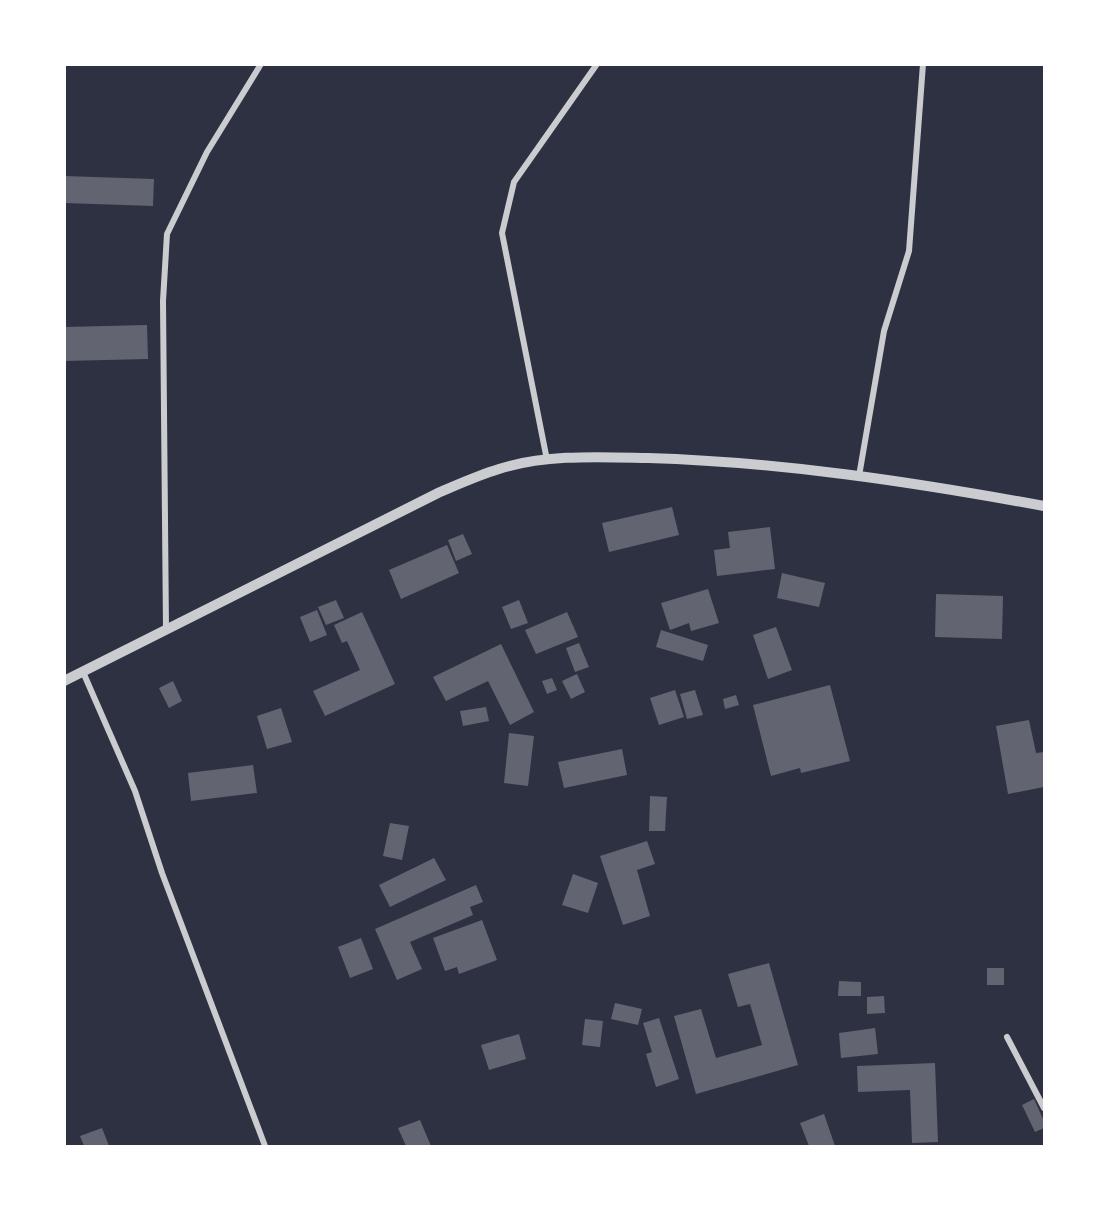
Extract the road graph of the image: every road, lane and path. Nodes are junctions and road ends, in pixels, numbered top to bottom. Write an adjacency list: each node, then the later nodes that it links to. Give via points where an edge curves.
1 (261, 64): 7 (street, via 207,152 167,234 163,301)
2 (597, 64): 4 (street, via 514,182 502,233)
3 (923, 64): 5 (street, via 909,251 884,331)
4 (547, 460): 5 (street, via 725,460); 7 (street, via 500,468 440,492)
5 (859, 476): 6 (street)
6 (1044, 506)
7 (166, 631): 8 (street)
8 (82, 672): 9 (street); 12 (street, via 135,791)
9 (64, 681)
10 (1007, 1037): 11 (street)
11 (1044, 1108)
12 (265, 1146)

